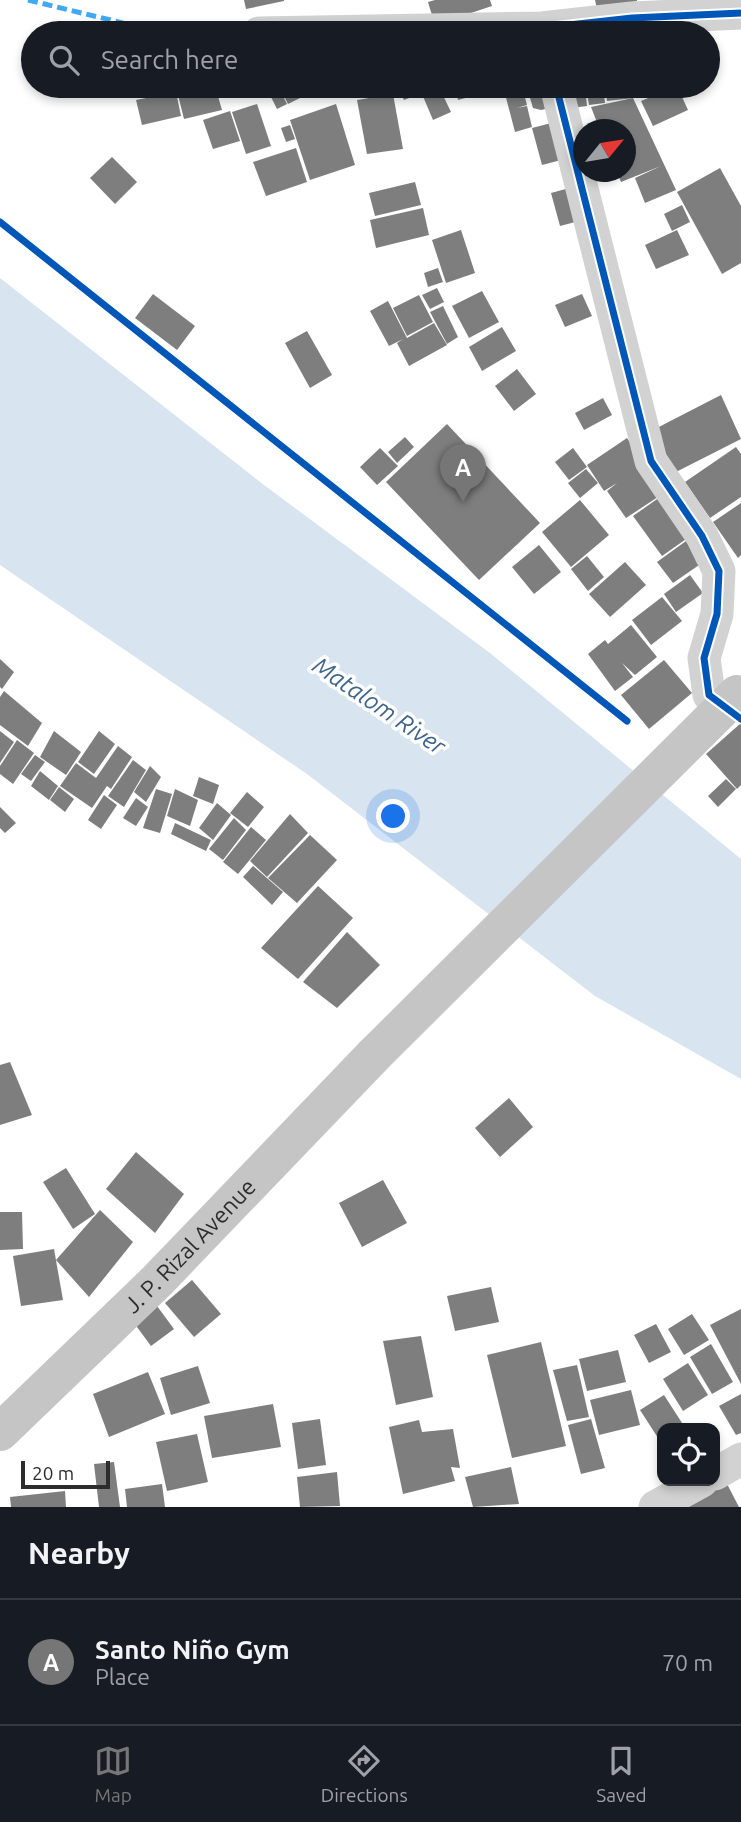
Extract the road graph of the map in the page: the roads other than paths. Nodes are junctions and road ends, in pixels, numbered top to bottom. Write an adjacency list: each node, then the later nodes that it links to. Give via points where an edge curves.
1 (741, 13): 2 (street)
2 (611, 21)
3 (559, 98): 4 (street, via 651,461 702,536 719,570 717,614 704,658)
4 (729, 693): 5 (main road, J. P. Rizal Avenue, bridge, via 157,1281)
5 (0, 1433)
6 (741, 1459): 7 (street)
7 (720, 1471)
8 (693, 1486): 9 (street)
9 (655, 1507)

